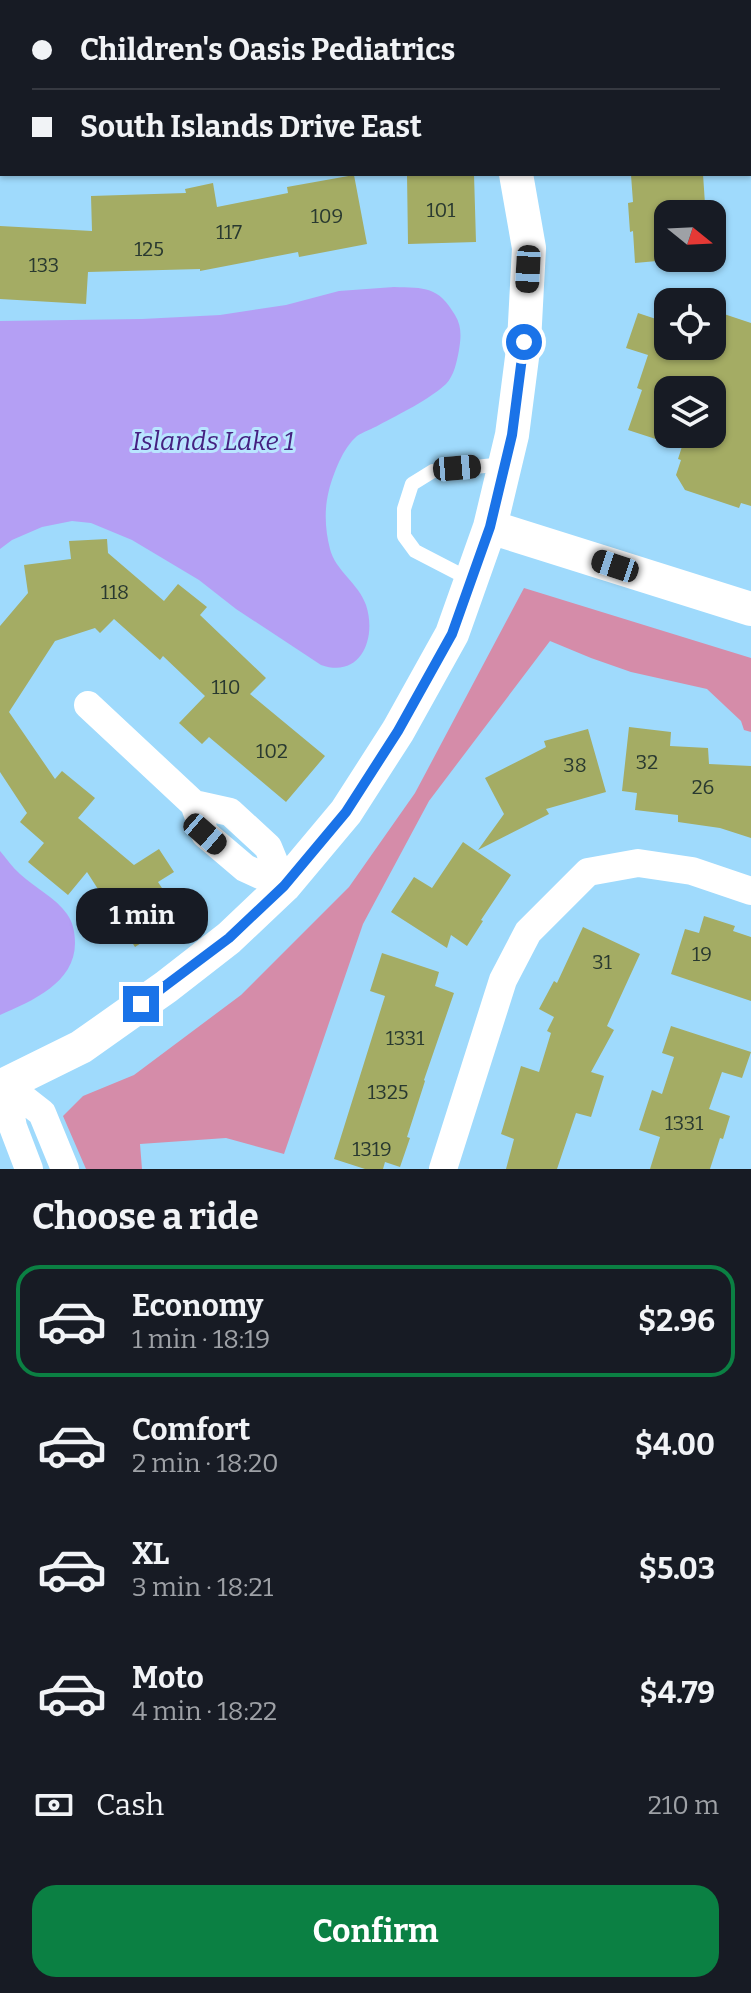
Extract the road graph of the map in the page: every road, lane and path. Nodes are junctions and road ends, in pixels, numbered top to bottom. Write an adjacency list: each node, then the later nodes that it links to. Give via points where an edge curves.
1 (516, 176): 2 (street, via 529,248 524,342)
2 (505, 464): 3 (street); 4 (lane, via 433,471 412,484 404,509 404,536 415,551)
3 (490, 527): 4 (street); 5 (street)
4 (471, 580): 7 (street, via 452,634 398,731 346,812)
5 (751, 609)
6 (88, 705): 7 (street, via 194,804 205,834 245,868)
7 (284, 886): 9 (street, via 166,987 81,1047)
8 (751, 891): 12 (street, via 692,871 585,862 528,932 503,980)
9 (3, 1086): 10 (street); 11 (street, via 42,1113)
10 (29, 1169)
11 (65, 1169)
12 (443, 1169)

